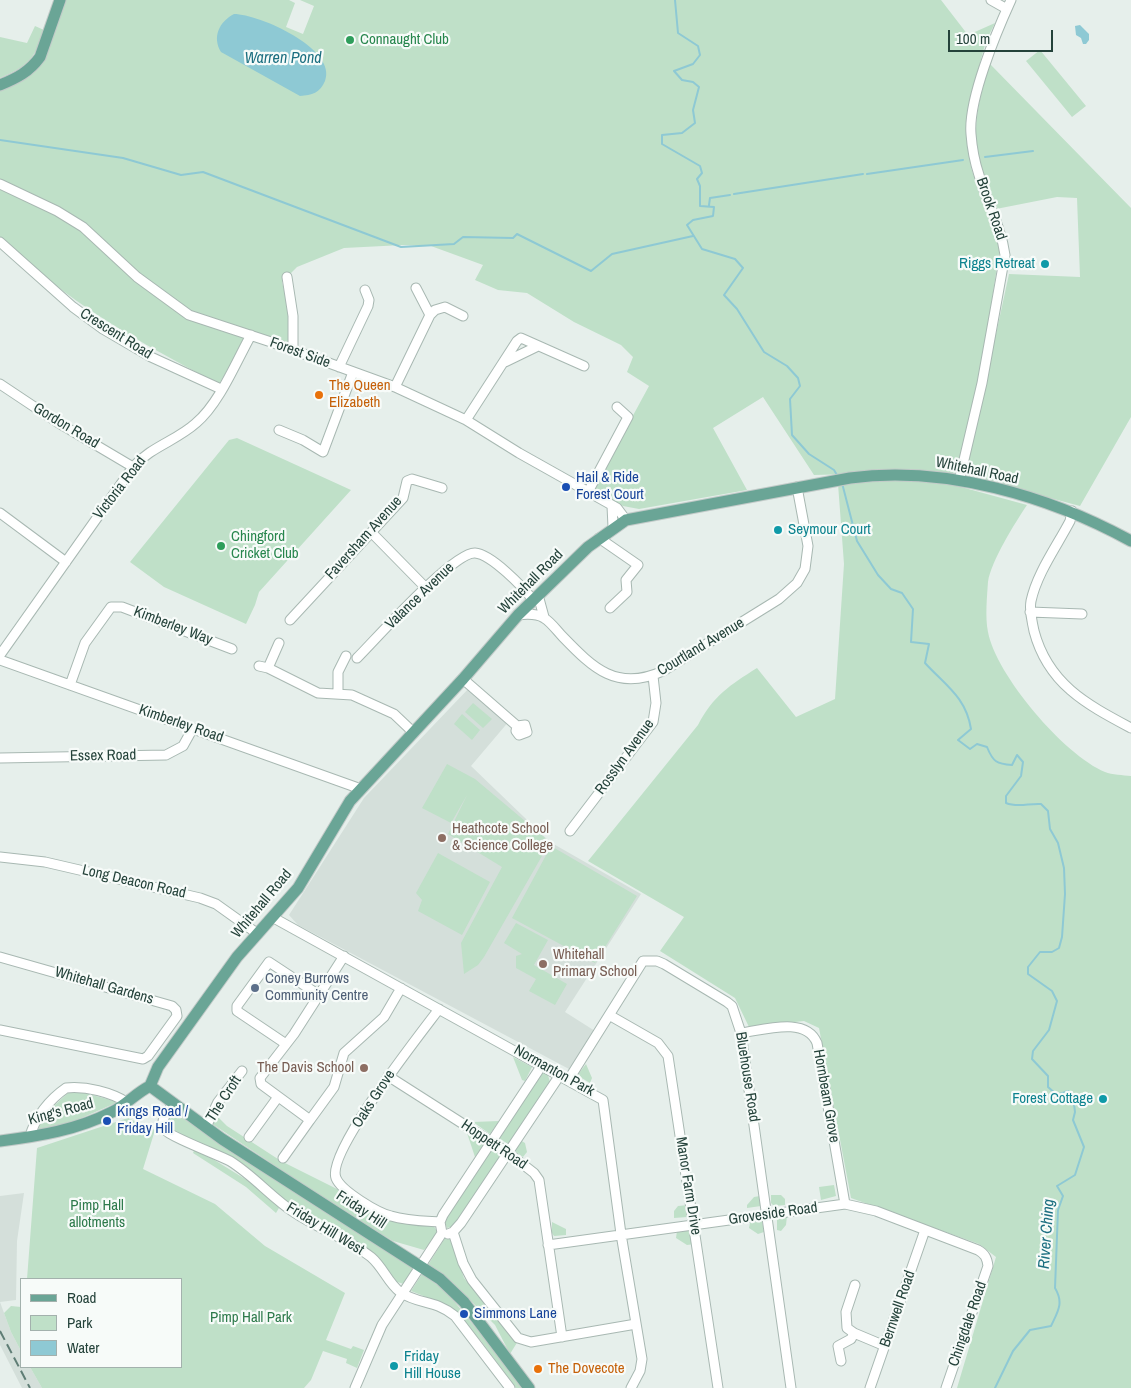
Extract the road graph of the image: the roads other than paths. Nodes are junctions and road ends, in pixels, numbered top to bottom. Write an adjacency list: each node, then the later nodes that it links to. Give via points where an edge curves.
1 (60, 0): 5 (main road, via 40,57 21,76)
2 (992, 0): 4 (street)
3 (1011, 0): 4 (street, Brook Road)
4 (1007, 9): 27 (street, Brook Road, via 978,93 971,133 978,172 1002,236 1005,255 982,383)
5 (0, 85)
6 (0, 184): 13 (street, Forest Side, via 56,210 83,227 137,277 189,315)
7 (0, 242): 22 (street, Crescent Road, via 73,307 103,329 151,357)
8 (287, 277): 15 (street, via 293,316)
9 (416, 288): 11 (street)
10 (365, 290): 18 (street, via 368,306)
11 (430, 315): 12 (street, via 445,307); 21 (street)
12 (464, 316)
13 (251, 335): 15 (street, Forest Side); 22 (street, Victoria Road)
14 (538, 346): 16 (street); 16 (street, via 521,338); 17 (street)
15 (293, 350): 18 (street, Forest Side)
16 (504, 362): 24 (street)
17 (584, 366)
18 (339, 367): 19 (street, Forest Side)
19 (353, 372): 21 (street, Forest Side); 25 (street, via 323,452)
20 (0, 384): 26 (street, Gordon Road)
21 (395, 387): 24 (street, Forest Side)
22 (221, 389): 26 (street, Victoria Road, via 197,423 152,449)
23 (617, 407): 30 (street, via 628,417)
24 (466, 420): 30 (street, Forest Side)
25 (279, 430)
26 (132, 467): 39 (street, Victoria Road)
27 (959, 481): 28 (main road, Whitehall Road, via 937,476 881,474); 32 (main road, Whitehall Road)
28 (797, 487): 34 (main road, Whitehall Road); 54 (street, Courtland Avenue, via 808,546 804,569 797,583 779,599)
29 (442, 488): 36 (street, Faversham Avenue, via 409,479 403,498)
30 (588, 492): 31 (street, Forest Side)
31 (612, 506): 34 (street, Forest Side); 35 (street)
32 (1072, 511): 38 (main road, Whitehall Road); 43 (street, via 1070,521 1036,585)
33 (0, 513): 39 (street)
34 (626, 520): 35 (main road, Whitehall Road)
35 (613, 527): 37 (main road, Whitehall Road)
36 (372, 533): 40 (street); 47 (street, Faversham Avenue)
37 (599, 538): 41 (main road, Whitehall Road); 42 (street, via 638,565 626,580 627,592)
38 (1131, 541)
39 (66, 562): 50 (street, Victoria Road)
40 (426, 588): 41 (street, Valance Avenue, via 459,557 476,553 494,562); 52 (street, Valance Avenue)
41 (536, 597): 45 (main road, Whitehall Road); 46 (street)
42 (610, 608)
43 (1030, 612): 44 (street); 60 (street, via 1039,648 1058,679 1093,708)
44 (1082, 614)
45 (518, 615): 46 (street); 55 (main road, Whitehall Road)
46 (544, 617): 54 (street, Courtland Avenue, via 604,673 628,679)
47 (290, 620)
48 (279, 643): 57 (street, via 263,667 318,692)
49 (232, 649): 56 (street, Kimberley Way, via 122,607 111,608 85,643)
50 (0, 655)
51 (346, 656): 57 (street, via 338,672)
52 (357, 658)
53 (0, 660): 56 (street, Kimberley Road)
54 (654, 676): 64 (street, Rosslyn Avenue, via 656,703 653,722)
55 (463, 679): 58 (street); 61 (main road, Whitehall Road)
56 (70, 685): 59 (street, Kimberley Road)
57 (338, 693): 61 (street, via 352,695 394,714)
58 (517, 726)
59 (193, 728): 62 (street, Essex Road, via 183,746 166,755); 63 (street, Kimberley Road)
60 (1131, 728)
61 (414, 733): 63 (main road, Whitehall Road)
62 (0, 758)
63 (361, 789): 66 (main road, Whitehall Road, via 341,813 299,887)
64 (570, 831)
65 (0, 857): 67 (street, Long Deacon Road, via 45,862 200,898 216,904)
66 (272, 917): 67 (main road, Whitehall Road); 68 (street, Normanton Park)
67 (258, 934): 78 (main road, Whitehall Road, via 232,964)
68 (344, 956): 70 (street, Normanton Park); 71 (street)
69 (0, 957): 76 (street, Whitehall Gardens, via 172,1006 177,1016)
70 (401, 988): 72 (street, Normanton Park); 88 (street, via 384,1017 344,1053 334,1087)
71 (319, 996): 77 (street); 77 (street, via 269,962 237,1006 237,1011)
72 (439, 1009): 79 (street, Normanton Park); 82 (street, Oaks Grove)
73 (609, 1015): 75 (street, Bluehouse Road, via 640,964 658,961 728,1002); 83 (street, Bluehouse Road); 99 (street, Manor Farm Drive, via 658,1043 668,1056)
74 (0, 1030): 76 (street, Whitehall Gardens, via 135,1059 148,1056)
75 (741, 1032): 96 (street, Hornbeam Grove, via 798,1026 814,1034); 97 (street, Bluehouse Road)
76 (163, 1036): 78 (street)
77 (286, 1044): 85 (street, via 260,1078 261,1084)
78 (174, 1045): 84 (main road, Whitehall Road, via 158,1067)
79 (542, 1065): 81 (street, Normanton Park); 93 (street)
80 (242, 1071): 89 (street, The Croft, via 218,1102)
81 (560, 1075): 83 (street, Normanton Park); 94 (street)
82 (388, 1076): 93 (street, Hoppett Road); 98 (street, Oaks Grove, via 336,1163 335,1177 350,1194 388,1215)
83 (569, 1079): 103 (street, Normanton Park, via 603,1100)
84 (150, 1086): 86 (main road, King's Road); 87 (main road, Friday Hill)
85 (278, 1097): 88 (street); 91 (street)
86 (128, 1103): 90 (main road, King's Road, via 87,1123); 90 (street, via 103,1092 66,1088 43,1110)
87 (174, 1103): 89 (main road, Friday Hill); 108 (street, Friday Hill West, via 163,1123 166,1132 244,1170 295,1213 373,1259 391,1284)
88 (310, 1120): 95 (street)
89 (206, 1127): 106 (main road, Friday Hill)
90 (30, 1137): 92 (main road, King's Road)
91 (250, 1137)
92 (0, 1141)
93 (490, 1142): 94 (street, Hoppett Road); 98 (street)
94 (507, 1152): 101 (street); 104 (street, Hoppett Road, via 539,1180)
95 (283, 1158)
96 (845, 1204): 97 (street, Groveside Road); 100 (street, Groveside Road, via 876,1211)
97 (767, 1214): 99 (street, Groveside Road); 119 (street, Bluehouse Road)
98 (440, 1222): 102 (street)
99 (694, 1224): 103 (street, Groveside Road); 118 (street, Manor Farm Drive)
100 (925, 1230): 105 (street, Groveside Road, via 984,1253); 112 (street, Bernwell Road)
101 (453, 1232): 102 (street); 111 (street, via 472,1280 518,1338 532,1342)
102 (442, 1233): 106 (street)
103 (621, 1234): 104 (street, Groveside Road); 109 (street, Normanton Park)
104 (548, 1245): 111 (street, Hoppett Road)
105 (987, 1259): 121 (street, Chingdale Road, via 988,1266)
106 (420, 1266): 108 (street); 116 (main road, Friday Hill, via 440,1279 464,1302)
107 (855, 1285): 110 (street, via 845,1322)
108 (403, 1294): 114 (street, via 382,1325); 115 (street, Friday Hill West, via 444,1307 455,1316)
109 (636, 1324): 111 (street); 117 (street, Normanton Park, via 642,1359)
110 (854, 1334): 112 (street); 113 (street, via 838,1346)
111 (562, 1337)
112 (885, 1346): 120 (street, Bernwell Road)
113 (841, 1361)
114 (355, 1388)
115 (510, 1388)
116 (529, 1388)
117 (631, 1388)
118 (718, 1388)
119 (791, 1388)
120 (870, 1388)
121 (946, 1388)

